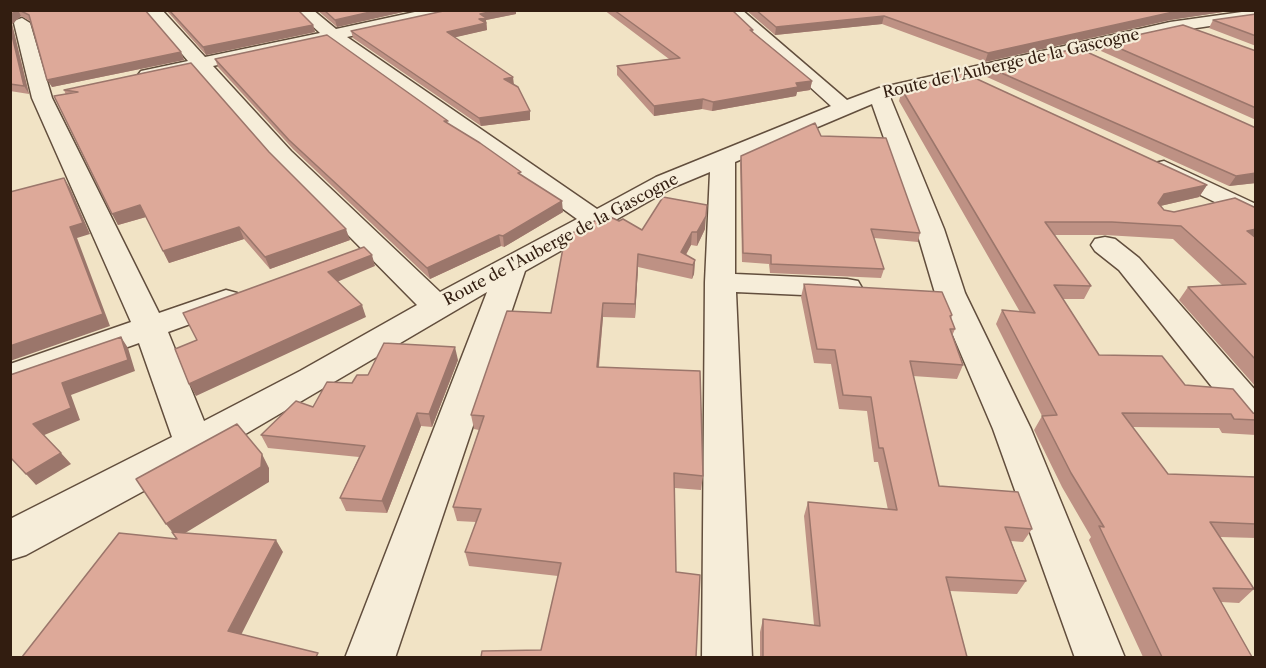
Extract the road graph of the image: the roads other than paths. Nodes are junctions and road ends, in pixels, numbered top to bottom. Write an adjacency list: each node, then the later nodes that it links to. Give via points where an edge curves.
1 (153, 10): 14 (street)
2 (303, 10): 10 (street)
3 (449, 10): 10 (street)
4 (1220, 10): 7 (street)
5 (733, 11): 19 (street)
6 (1141, 15): 9 (street)
7 (1247, 15): 9 (street, Route de l'Auberge de la Gascogne)
8 (22, 23): 37 (street)
9 (1175, 26): 11 (street); 12 (street, Route de l'Auberge de la Gascogne)
10 (333, 35): 14 (street); 26 (street)
11 (1213, 38)
12 (1076, 48): 13 (street); 15 (street, Route de l'Auberge de la Gascogne)
13 (1107, 62)
14 (198, 64): 16 (street); 27 (street)
15 (961, 75): 17 (street); 18 (street, Route de l'Auberge de la Gascogne)
16 (132, 78)
17 (993, 89)
18 (879, 94): 19 (street, Route de l'Auberge de la Gascogne); 35 (street)
19 (846, 109): 20 (street, Route de l'Auberge de la Gascogne)
20 (723, 158): 26 (street, Route de l'Auberge de la Gascogne, via 665,182); 31 (street)
21 (1144, 159): 23 (street)
22 (1256, 193): 23 (street)
23 (1230, 199): 24 (street); 25 (street)
24 (1187, 210)
25 (1256, 214)
26 (594, 219): 30 (street, Route de l'Auberge de la Gascogne)
27 (373, 244): 29 (street); 36 (street)
28 (1105, 245): 39 (street, via 1129,264)
29 (340, 257)
30 (512, 266): 36 (street, Route de l'Auberge de la Gascogne); 42 (street)
31 (720, 282): 32 (street); 43 (street)
32 (870, 289)
33 (251, 290): 37 (street)
34 (916, 292): 35 (street)
35 (950, 293): 44 (street, via 1012,429)
36 (437, 307): 40 (street, Route de l'Auberge de la Gascogne)
37 (150, 328): 38 (street); 40 (street)
38 (10, 377)
39 (1256, 416)
40 (194, 445): 41 (street, Route de l'Auberge de la Gascogne)
41 (10, 541)
42 (370, 657)
43 (727, 657)
44 (1100, 657)

